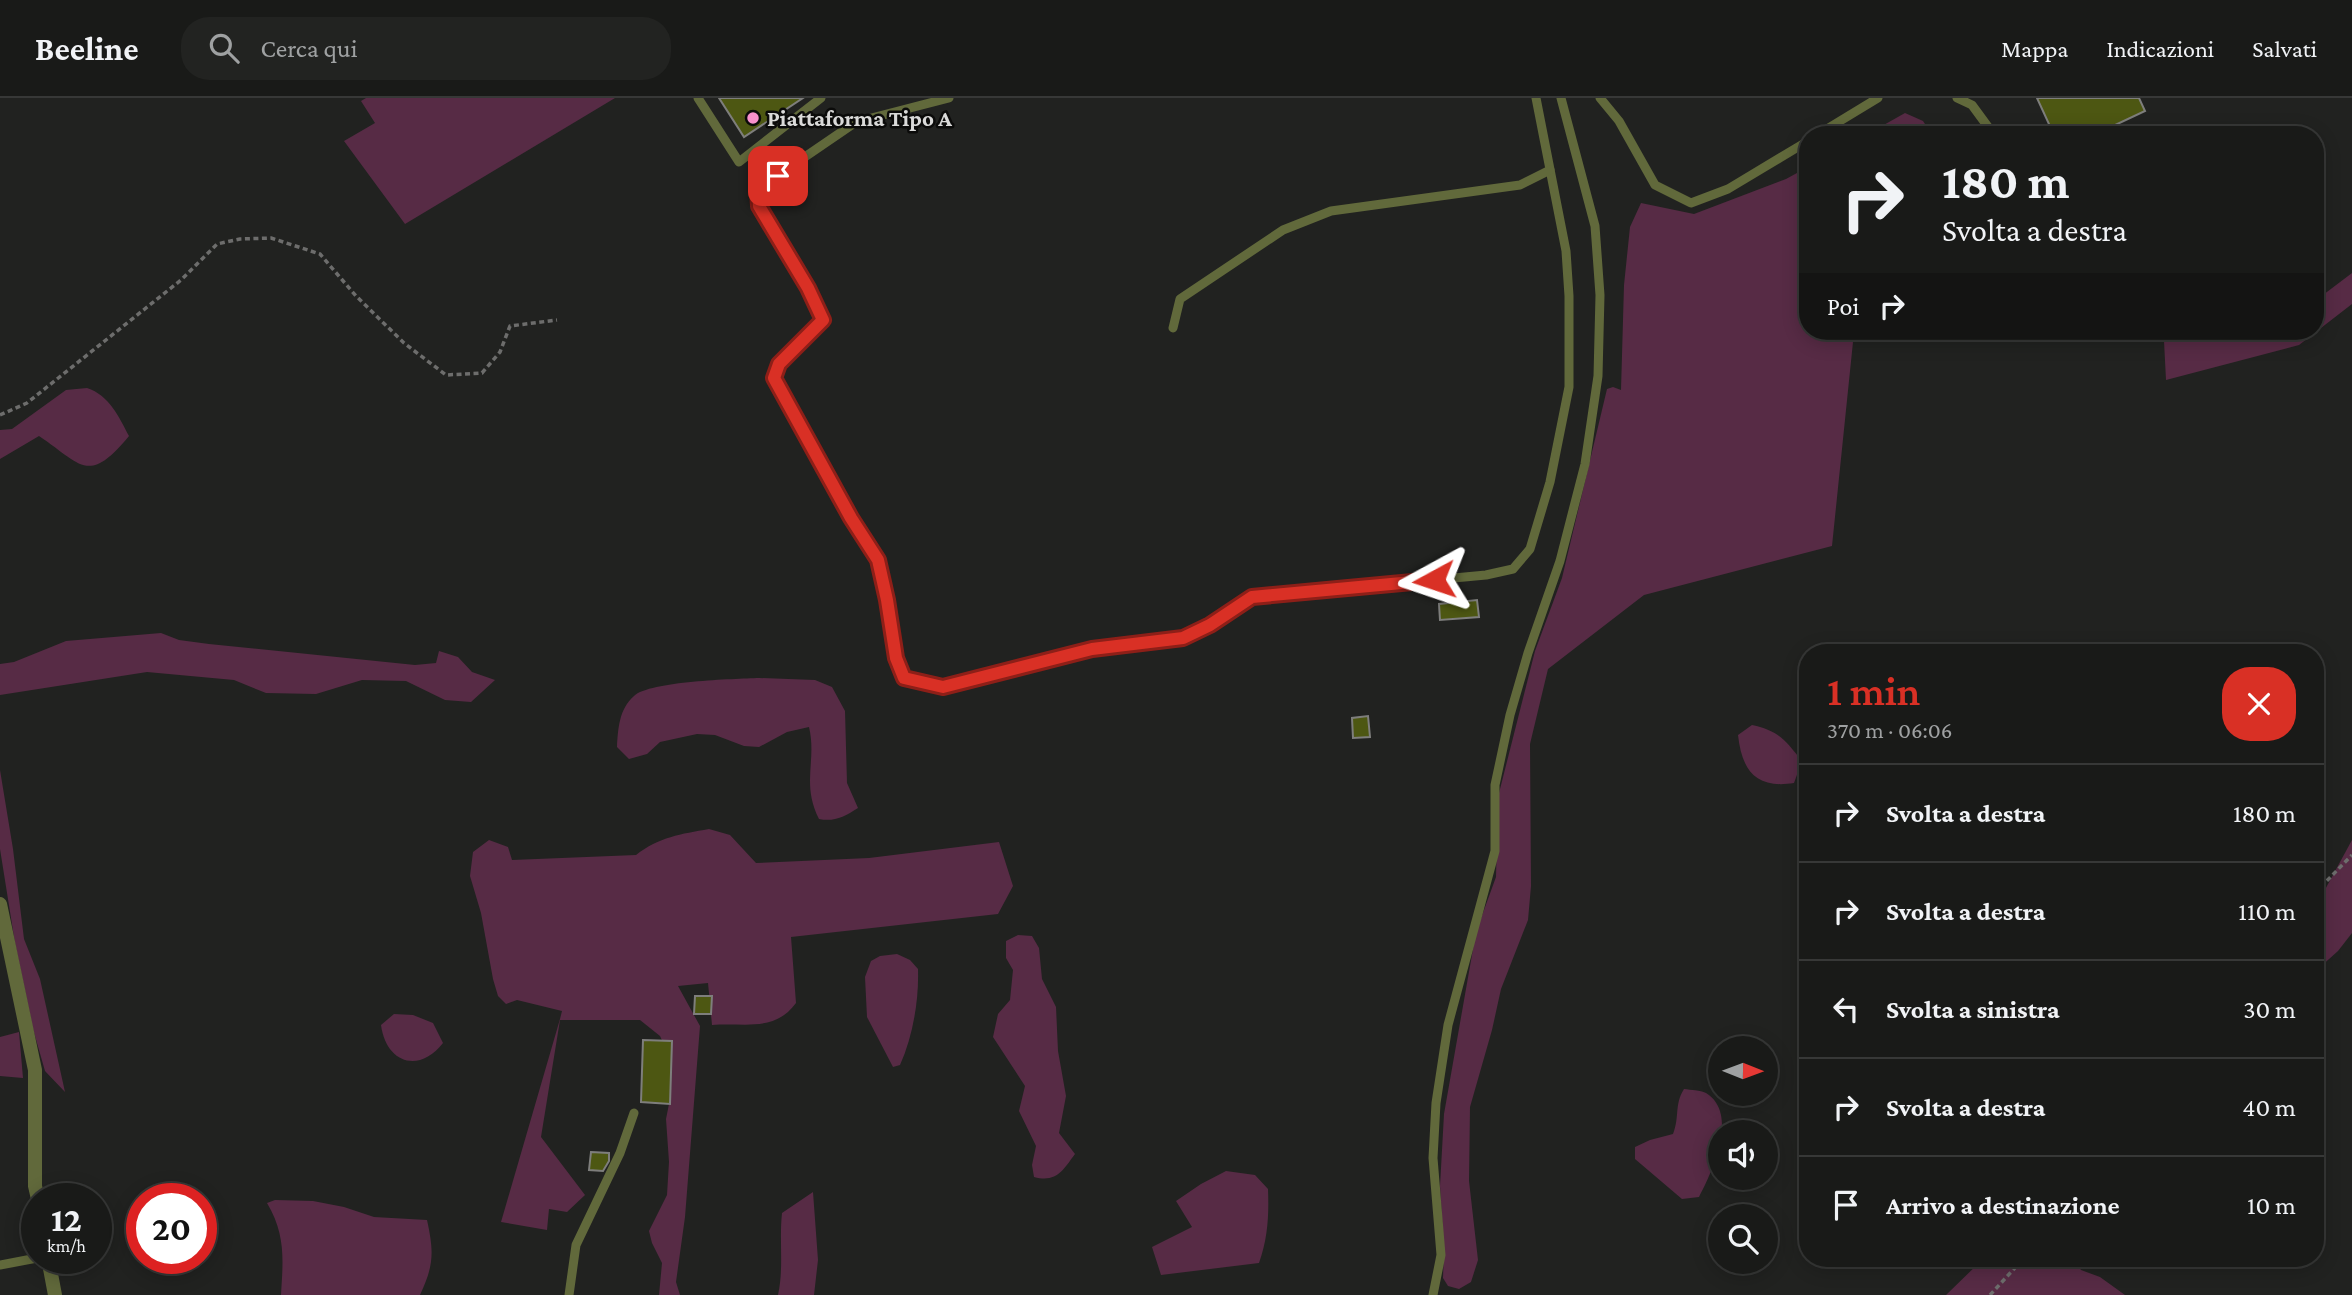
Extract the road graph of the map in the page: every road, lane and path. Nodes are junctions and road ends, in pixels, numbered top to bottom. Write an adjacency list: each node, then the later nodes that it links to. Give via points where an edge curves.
1 (698, 98): 2 (lane, via 739,162)
2 (821, 98)
3 (949, 98): 12 (lane, via 856,122 758,190 759,206 823,320 779,364 774,378 878,560 896,658 904,678 943,687 1092,649 1183,638 1252,597 1513,569 1530,549 1550,482 1569,387 1566,251)
4 (1536, 98): 12 (lane)
5 (1561, 98): 27 (lane, via 1595,226 1600,295 1598,376 1585,464 1560,562 1510,715 1496,785 1495,852 1448,1024 1436,1103 1433,1158 1441,1255)
6 (1600, 98): 11 (lane, via 1619,121 1655,185 1691,203 1728,189)
7 (1878, 98): 9 (lane)
8 (1957, 98): 10 (lane, via 1972,105)
9 (1833, 126)
10 (1987, 126)
11 (1799, 146)
12 (1550, 170): 14 (lane, via 1520,184 1331,211 1283,230 1180,299)
13 (557, 320): 15 (path, via 510,326 500,352 482,373 446,375 404,343 320,254 271,238 240,239 217,244 181,280 27,403)
14 (1172, 328)
15 (0, 415)
16 (2352, 855): 17 (path)
17 (2324, 884)
18 (0, 904): 20 (street, via 35,1070)
19 (634, 1113): 26 (lane, via 576,1245)
20 (35, 1183)
21 (21, 1261): 22 (lane)
22 (0, 1265)
23 (2016, 1267): 28 (path)
24 (51, 1274): 25 (street)
25 (55, 1295)
26 (569, 1295)
27 (1433, 1295)
28 (1990, 1295)

